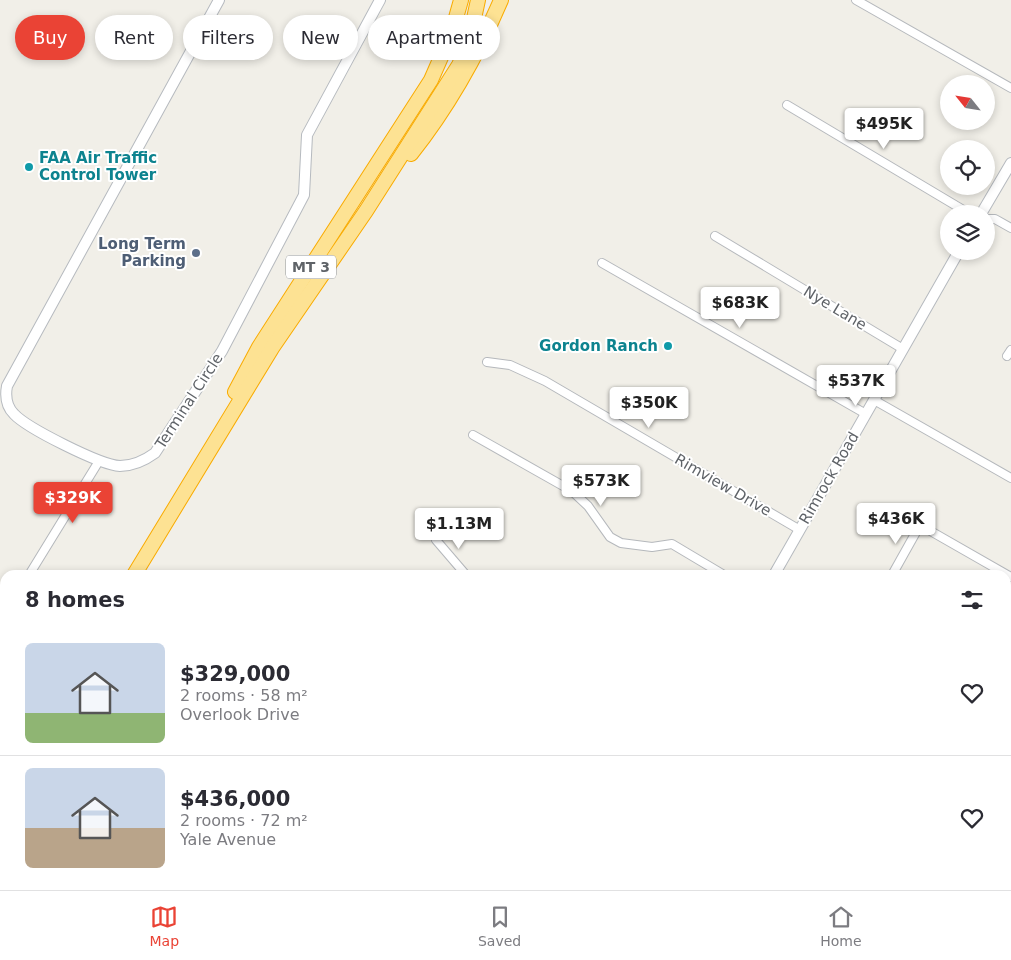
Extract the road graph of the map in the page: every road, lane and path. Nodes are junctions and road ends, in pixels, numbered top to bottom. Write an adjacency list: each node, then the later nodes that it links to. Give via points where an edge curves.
1 (219, 0): 23 (street, Terminal Circle, via 7,386 6,402 17,417)
2 (380, 0): 23 (street, Terminal Circle, via 307,135 304,195 222,351 155,453 131,465)
3 (461, 0): 26 (highway, MT 3, via 452,32 431,80 259,348)
4 (478, 0): 12 (highway, via 468,46 459,65)
5 (501, 0): 12 (highway, MT 3, via 461,84 431,129)
6 (856, 0): 7 (street)
7 (1011, 88)
8 (787, 105): 10 (street)
9 (1011, 163): 11 (street)
10 (955, 205)
11 (986, 205)
12 (366, 211): 26 (highway, MT 3, via 272,348)
13 (995, 219): 14 (street)
14 (1011, 228)
15 (715, 236): 18 (street, Nye Lane)
16 (954, 260): 18 (street, Rimrock Road)
17 (602, 263): 21 (street)
18 (903, 349): 20 (street, Rimrock Road)
19 (487, 362): 25 (street, Rimview Drive, via 510,366 545,381)
20 (874, 400): 21 (street, Rimrock Road); 24 (street)
21 (866, 414): 25 (street, Rimrock Road)
22 (473, 435): 31 (street, via 572,491 588,506 610,537 620,543 652,547 672,544)
23 (98, 461): 28 (street)
24 (1011, 478)
25 (800, 530): 32 (street, Rimrock Road)
26 (160, 535): 29 (highway, MT 3)
27 (436, 540): 30 (street)
28 (32, 570)
29 (137, 570)
30 (462, 570)
31 (716, 570)
32 (777, 570)
33 (895, 570): 34 (street, via 920,526)
34 (999, 570)

